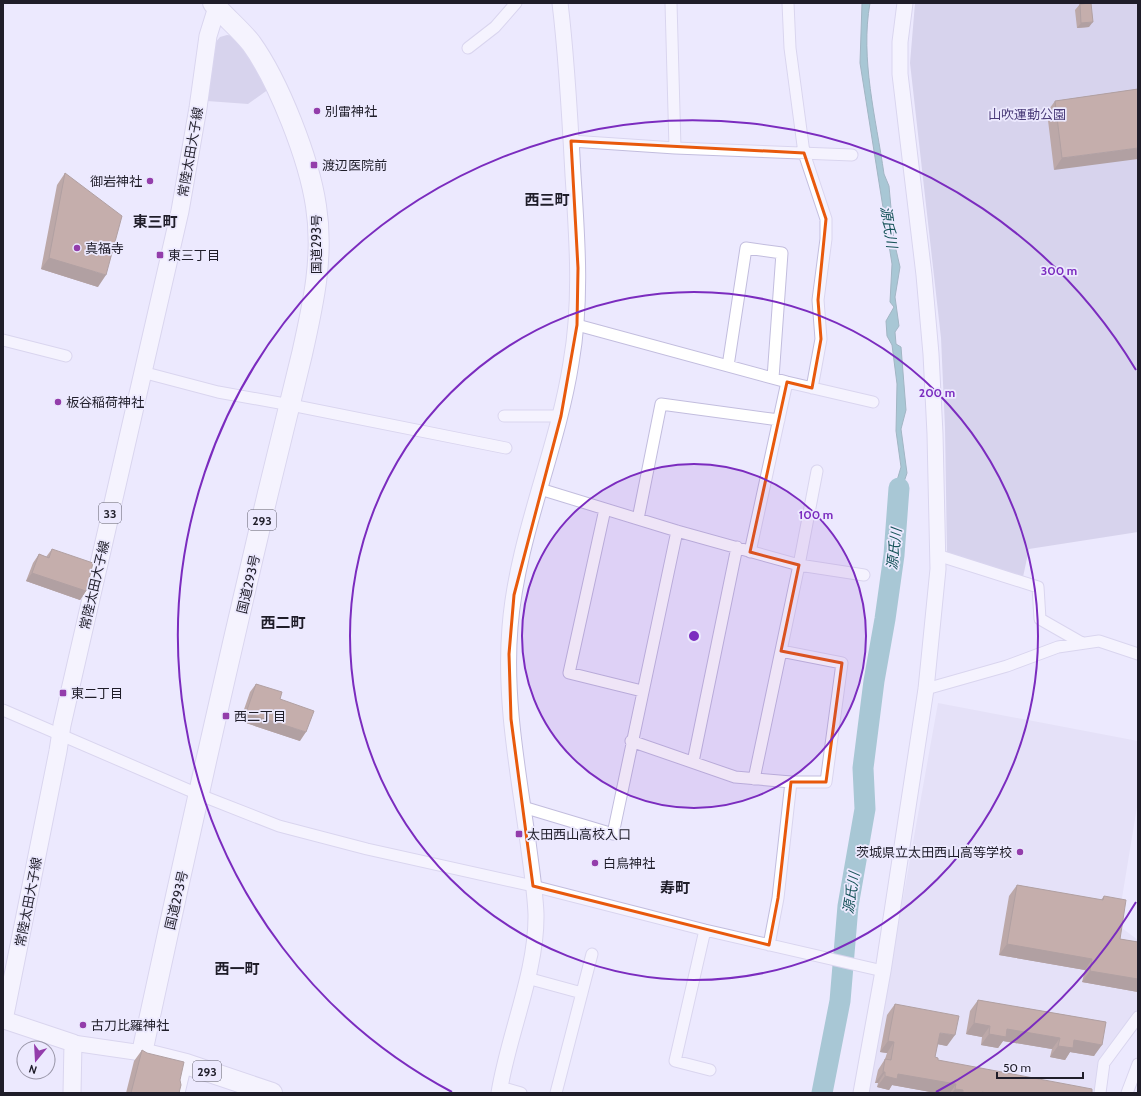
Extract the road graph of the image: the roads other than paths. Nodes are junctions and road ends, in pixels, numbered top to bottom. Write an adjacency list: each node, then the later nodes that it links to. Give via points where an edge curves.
1 (516, 3): 7 (street, via 496,26)
2 (560, 3): 8 (street)
3 (671, 3): 9 (street)
4 (788, 3): 10 (street, via 790,48)
5 (905, 3): 33 (street, via 900,42 900,74 931,354)
6 (217, 4): 16 (main road, 常陸太田大子線 / 33, via 208,36 180,211); 21 (highway, 国道293号 / 293, via 251,44 271,79 298,141 316,207 319,266)
7 (468, 48)
8 (571, 141): 9 (street); 12 (street, via 578,268)
9 (675, 148): 10 (street)
10 (804, 153): 11 (street); 19 (street, via 826,219 818,300 821,339)
11 (852, 155)
12 (577, 325): 15 (street); 23 (street)
13 (3, 340): 14 (street)
14 (66, 356)
15 (728, 366): 17 (street); 17 (street, via 746,248 782,253)
16 (142, 372): 21 (street, via 218,392); 42 (main road, 常陸太田大子線 / 33)
17 (773, 378): 18 (street)
18 (787, 382): 19 (street); 24 (street)
19 (812, 388): 20 (street)
20 (873, 402)
21 (290, 406): 25 (street); 47 (highway, 国道293号 / 293)
22 (504, 416): 23 (street)
23 (560, 416): 27 (street)
24 (779, 420): 29 (street, via 661,404); 32 (street)
25 (506, 448)
26 (817, 471): 34 (street)
27 (540, 489): 28 (street); 48 (street, via 514,595 510,626 512,719)
28 (605, 509): 29 (street); 40 (street, via 569,673)
29 (638, 519): 30 (street)
30 (677, 531): 31 (street); 40 (street)
31 (737, 547): 32 (street); 44 (street)
32 (750, 552): 34 (street)
33 (937, 555): 36 (street, via 1038,587 1040,619); 39 (street)
34 (799, 565): 35 (street); 37 (street)
35 (864, 575)
36 (1082, 643): 38 (street, via 1099,641); 39 (street, via 1058,647 1007,666)
37 (781, 652): 45 (street); 46 (street, via 842,663 826,782)
38 (1138, 654)
39 (926, 689): 53 (street)
40 (642, 691): 43 (street)
41 (3, 710): 42 (street)
42 (61, 736): 47 (street); 57 (main road, 常陸太田大子線 / 33)
43 (632, 741): 44 (street); 48 (street, via 613,834)
44 (693, 762): 45 (street, via 735,777)
45 (754, 779): 46 (street)
46 (790, 782): 51 (street, via 778,898)
47 (200, 795): 49 (street, via 279,826 367,849); 59 (highway, 国道293号 / 293)
48 (523, 807): 49 (street)
49 (533, 886): 50 (street); 54 (street, via 535,932)
50 (705, 930): 51 (street); 62 (street, via 675,1062)
51 (769, 945): 53 (street)
52 (592, 954): 55 (street)
53 (884, 971): 69 (street)
54 (527, 978): 55 (street); 63 (street)
55 (582, 993): 68 (street)
56 (1138, 1017): 70 (street, via 1104,1062)
57 (3, 1020): 58 (main road, 常陸太田大子線 / 33)
58 (73, 1043): 59 (street); 64 (main road)
59 (142, 1053): 60 (highway, 293)
60 (186, 1064): 65 (street); 66 (highway, 293)
61 (1138, 1064): 71 (street)
62 (710, 1070)
63 (499, 1090): 67 (street)
64 (72, 1093)
65 (179, 1093)
66 (272, 1093)
67 (521, 1093)
68 (556, 1093)
69 (861, 1093)
70 (1100, 1093)
71 (1127, 1093)

